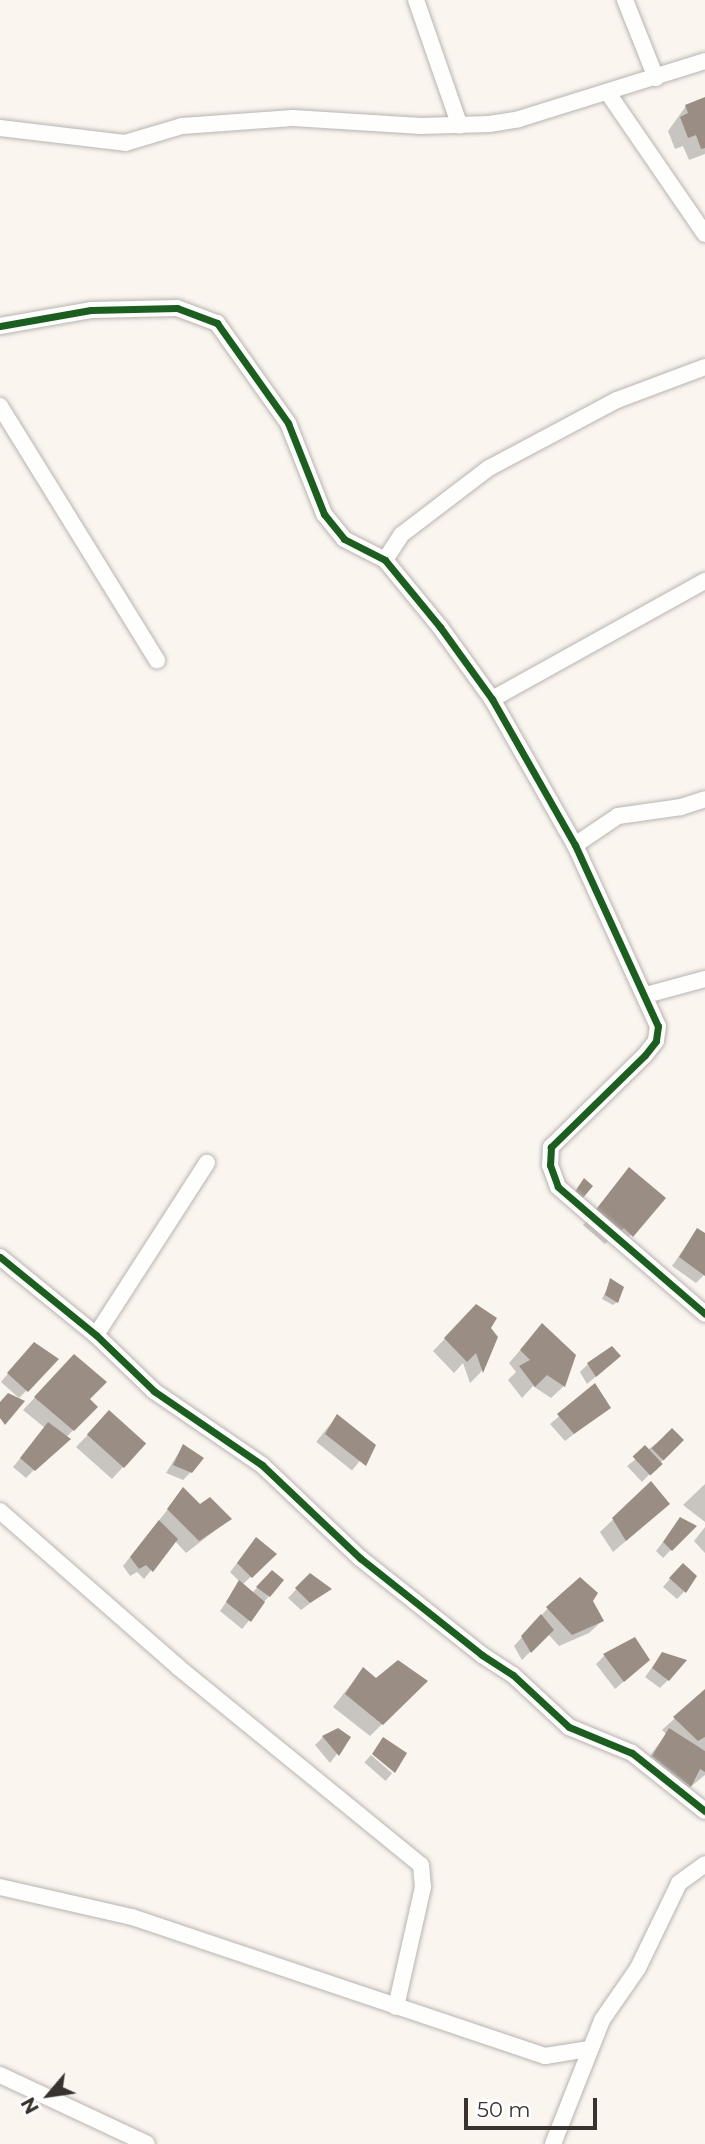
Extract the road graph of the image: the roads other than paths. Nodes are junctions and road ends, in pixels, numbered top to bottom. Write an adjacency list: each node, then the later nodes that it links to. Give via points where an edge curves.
1 (416, 0): 6 (street)
2 (625, 0): 4 (street)
3 (705, 61): 4 (street)
4 (656, 78): 5 (street)
5 (608, 93): 6 (street, via 519,119); 8 (street)
6 (460, 126): 7 (street, via 293,118 182,126 125,142)
7 (0, 128)
8 (705, 234)
9 (0, 326): 12 (street, via 91,310 165,308 217,323 288,423 324,514 344,539)
10 (705, 367): 12 (street, via 617,400 489,468 401,535)
11 (0, 406): 14 (street)
12 (385, 560): 15 (street)
13 (705, 581): 15 (street)
14 (157, 660)
15 (492, 699): 17 (street)
16 (705, 799): 17 (street, via 618,816)
17 (575, 845): 19 (street)
18 (705, 979): 19 (street)
19 (646, 995): 22 (street, via 658,1026 656,1041 551,1147 550,1166 558,1187 579,1209)
20 (207, 1163): 23 (street)
21 (0, 1257): 23 (street)
22 (705, 1314)
23 (96, 1335): 25 (street, via 154,1391 262,1465 360,1558 513,1675 569,1727 632,1753)
24 (0, 1511): 28 (street, via 178,1667 421,1865 423,1887)
25 (705, 1811)
26 (705, 1864): 29 (street, via 679,1883 638,1968 601,2020)
27 (0, 1888): 28 (street, via 131,1917)
28 (396, 2007): 29 (street, via 545,2056)
29 (589, 2049): 32 (street)
30 (0, 2075): 31 (street)
31 (147, 2144)
32 (553, 2144)

